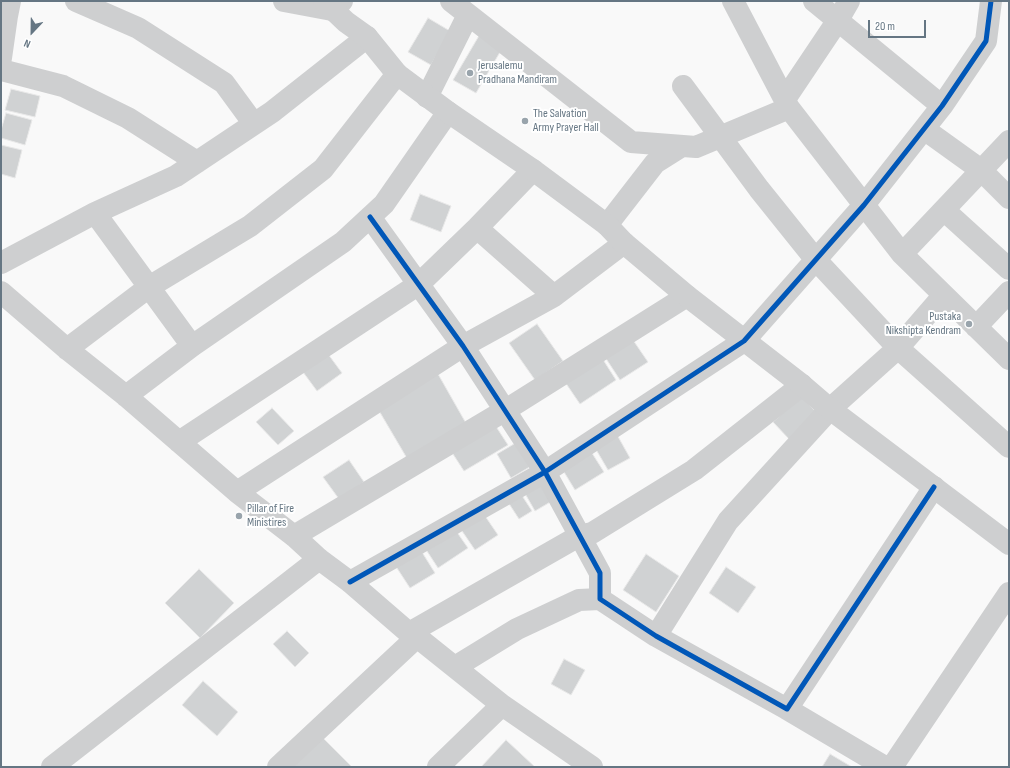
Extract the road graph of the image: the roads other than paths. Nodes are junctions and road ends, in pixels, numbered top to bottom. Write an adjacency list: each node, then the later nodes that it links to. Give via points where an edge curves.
1 (76, 1): 21 (street, via 138,28 224,83)
2 (284, 1): 8 (street)
3 (451, 1): 10 (street)
4 (733, 1): 18 (street)
5 (814, 1): 11 (street)
6 (849, 1): 11 (street)
7 (991, 1): 19 (street, via 986,41)
8 (333, 4): 12 (street, via 346,22)
9 (6, 10): 13 (street)
10 (468, 15): 17 (street); 25 (street, via 631,142)
11 (838, 20): 18 (street); 19 (street)
12 (367, 36): 15 (street); 21 (street)
13 (1, 58)
14 (1, 70): 26 (street, via 63,86 128,118)
15 (397, 74): 17 (street); 42 (street, via 323,169 250,226)
16 (683, 86): 23 (street)
17 (427, 97): 20 (street)
18 (787, 103): 23 (street); 30 (street)
19 (942, 106): 22 (street)
20 (448, 112): 27 (street); 33 (street, via 384,204)
21 (254, 124): 26 (street)
22 (924, 129): 28 (street); 30 (street)
23 (720, 137): 25 (street, via 696,147); 38 (street)
24 (1009, 141): 28 (street)
25 (682, 146): 34 (street, via 655,163)
26 (197, 162): 32 (street, via 176,176)
27 (533, 170): 34 (street); 35 (street)
28 (981, 170): 29 (street); 31 (street)
29 (1009, 198)
30 (864, 205): 37 (street); 38 (street)
31 (944, 210): 37 (street); 40 (street)
32 (95, 214): 39 (street); 42 (street)
33 (370, 217): 41 (street); 50 (street, via 343,242)
34 (607, 225): 36 (street)
35 (477, 228): 41 (street); 45 (street)
36 (624, 243): 45 (street); 46 (street)
37 (902, 254): 47 (street)
38 (816, 260): 49 (street); 52 (street)
39 (1, 263)
40 (1009, 269)
41 (418, 284): 51 (street); 59 (street)
42 (149, 287): 50 (street); 53 (street)
43 (1, 292): 53 (street)
44 (1009, 292): 48 (street)
45 (554, 296): 51 (street)
46 (686, 296): 49 (street); 58 (street)
47 (943, 296): 48 (street); 52 (street)
48 (976, 327): 54 (street)
49 (744, 341): 55 (street); 61 (street)
50 (192, 346): 56 (street)
51 (463, 346): 58 (street); 63 (street)
52 (898, 348): 57 (street); 60 (street)
53 (67, 349): 56 (street)
54 (1006, 350)
55 (802, 385): 57 (street); 65 (street, via 694,470 592,533)
56 (126, 396): 59 (street)
57 (830, 409): 62 (street); 72 (street, via 728,521)
58 (504, 412): 61 (street); 64 (street)
59 (179, 442): 63 (street)
60 (1009, 447)
61 (545, 472): 65 (street); 68 (street)
62 (934, 487): 66 (street); 75 (street)
63 (237, 492): 64 (street)
64 (294, 536): 67 (street)
65 (579, 536): 70 (street, via 600,573); 71 (street)
66 (1009, 544)
67 (319, 559): 68 (street); 76 (street)
68 (350, 582): 71 (street)
69 (1009, 594): 81 (street)
70 (600, 599): 72 (street); 73 (street, via 579,600 517,629)
71 (413, 635): 73 (street); 77 (street)
72 (656, 636): 75 (street)
73 (455, 668): 74 (street)
74 (502, 705): 78 (street); 79 (street)
75 (787, 708): 80 (street)
76 (52, 767)
77 (278, 767)
78 (438, 767)
79 (592, 767)
80 (885, 767)
81 (892, 767)

